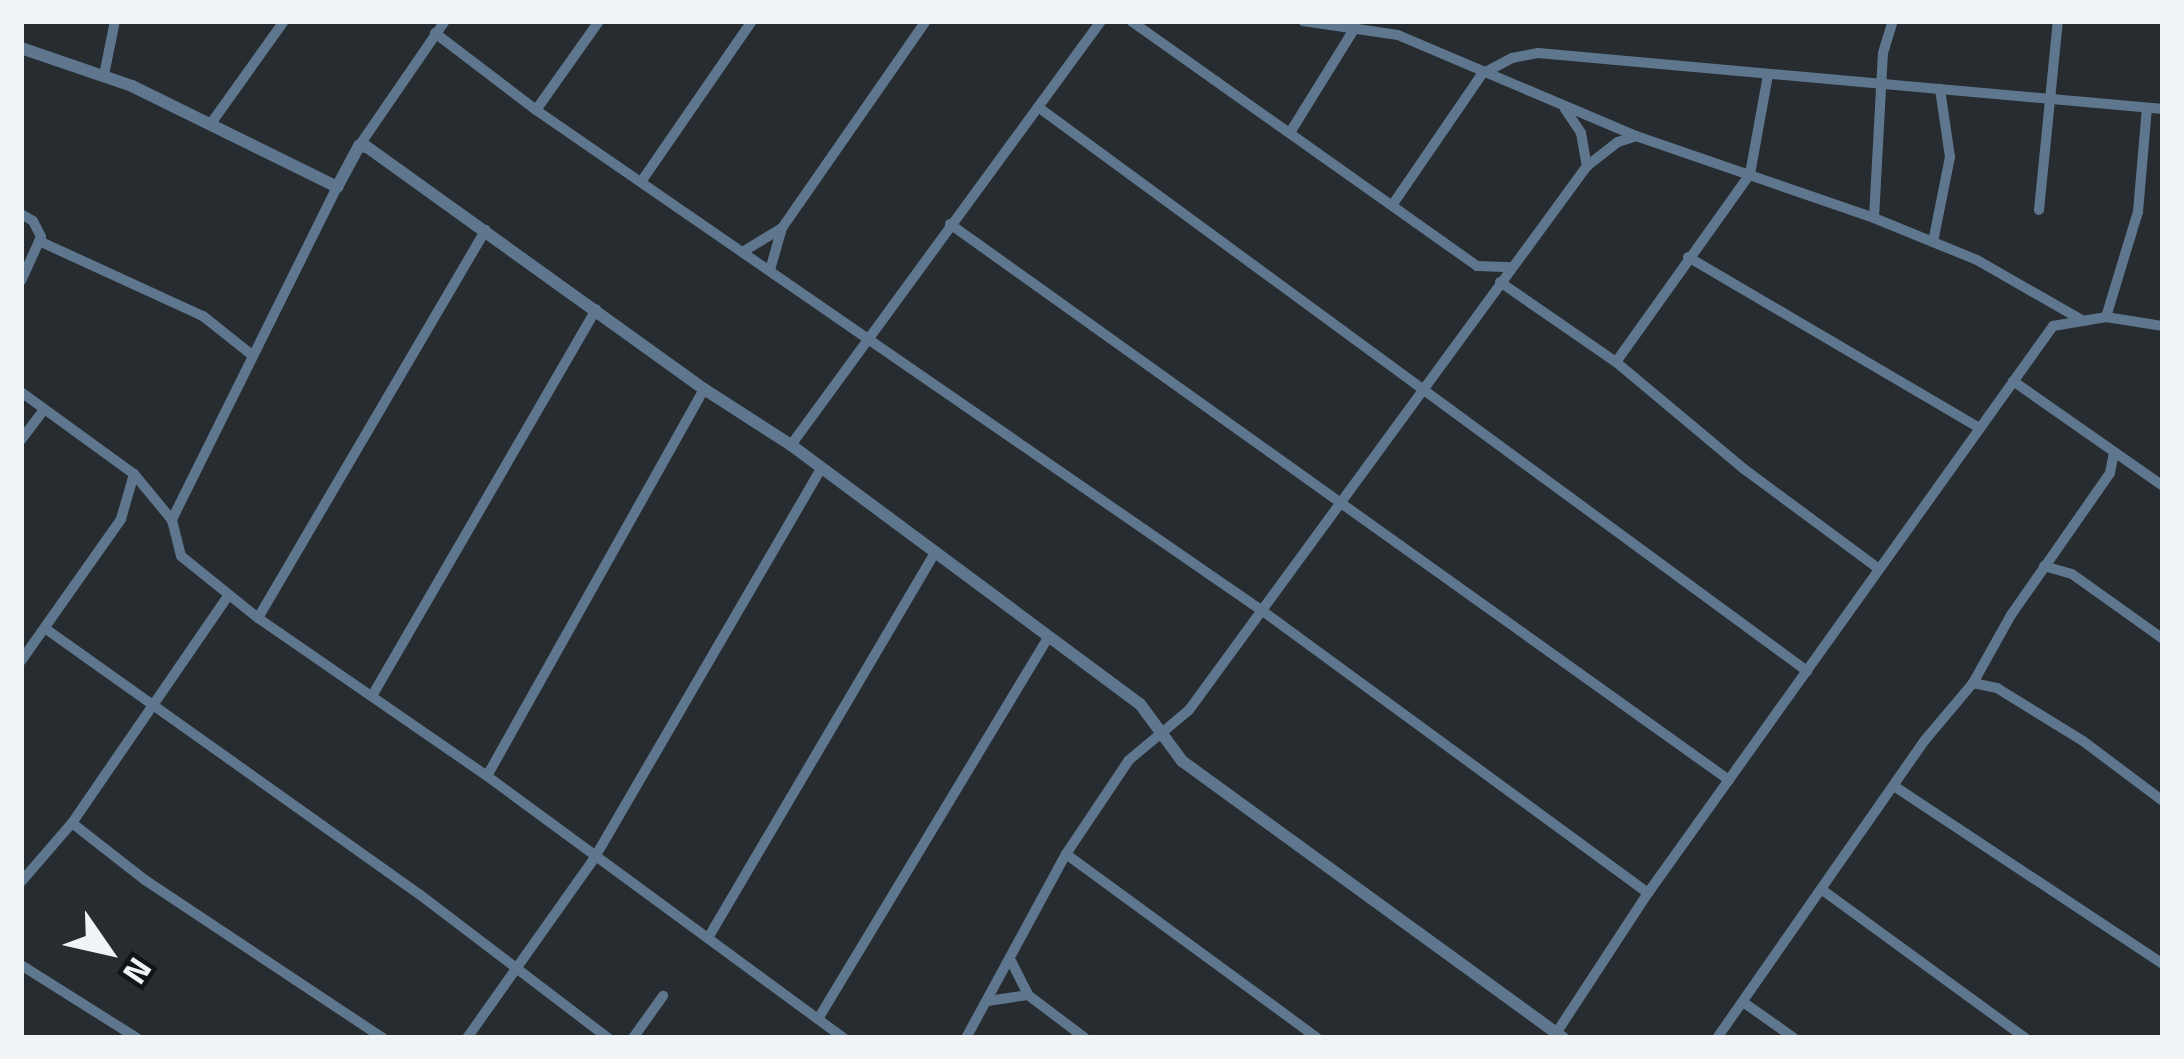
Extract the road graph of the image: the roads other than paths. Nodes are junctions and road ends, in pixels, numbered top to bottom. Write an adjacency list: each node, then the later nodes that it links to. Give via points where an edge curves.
1 (115, 21): 18 (street)
2 (284, 21): 28 (street)
3 (445, 21): 14 (street)
4 (599, 21): 26 (street)
5 (752, 21): 34 (street)
6 (926, 21): 41 (street)
7 (1101, 21): 23 (street)
8 (1131, 21): 29 (street)
9 (1303, 21): 13 (street)
10 (1400, 21): 15 (street)
11 (1893, 21): 20 (street)
12 (2058, 21): 22 (street)
13 (1356, 26): 15 (street); 29 (street)
14 (435, 33): 26 (street); 31 (street)
15 (1398, 35): 17 (street)
16 (21, 48): 18 (street)
17 (1482, 74): 19 (street, via 1538,53); 24 (street); 36 (street)
18 (104, 75): 28 (street)
19 (1768, 75): 20 (street); 33 (street)
20 (1881, 84): 21 (street); 39 (street)
21 (1940, 88): 22 (street); 44 (street, via 1950,157)
22 (2049, 97): 25 (street); 37 (street)
23 (1038, 106): 40 (street); 65 (street)
24 (1565, 108): 30 (street); 32 (street, via 1581,133)
25 (2147, 108): 27 (street); 55 (street, via 2138,212)
26 (536, 110): 34 (street)
27 (2163, 110)
28 (212, 122): 35 (street)
29 (1291, 131): 36 (street)
30 (1636, 136): 32 (street); 33 (street)
31 (359, 146): 35 (street); 42 (street)
32 (1587, 166): 48 (street)
33 (1750, 174): 39 (street); 46 (street)
34 (643, 179): 45 (street)
35 (337, 188): 60 (street)
36 (1393, 204): 47 (street)
37 (2039, 210)
38 (21, 214): 43 (street, via 38,226)
39 (1874, 218): 44 (street)
40 (950, 224): 59 (street); 76 (street)
41 (782, 228): 45 (street); 49 (street)
42 (486, 230): 54 (street); 85 (street)
43 (39, 242): 50 (street); 60 (street, via 203,316)
44 (1933, 242): 53 (street)
45 (744, 251): 49 (street)
46 (1688, 257): 61 (street); 67 (street)
47 (1477, 266): 48 (street); 52 (street)
48 (1511, 267): 51 (street)
49 (770, 270): 59 (street)
50 (21, 280)
51 (1500, 282): 52 (street); 61 (street)
52 (1489, 296): 65 (street)
53 (2049, 302): 56 (street); 57 (street)
54 (596, 309): 63 (street); 94 (street)
55 (2106, 316): 56 (street); 58 (street)
56 (2081, 319): 57 (street)
57 (2053, 326): 62 (street)
58 (2163, 326)
59 (872, 338): 69 (street); 84 (street)
60 (252, 355): 77 (street)
61 (1616, 362): 81 (street)
62 (2013, 381): 67 (street); 70 (street)
63 (704, 389): 69 (street); 97 (street)
64 (21, 392): 66 (street)
65 (1424, 394): 76 (street); 91 (street)
66 (44, 410): 68 (street); 74 (street)
67 (1978, 427): 81 (street)
68 (21, 440)
69 (790, 445): 72 (street)
70 (2114, 453): 71 (street); 73 (street)
71 (2132, 466): 73 (street); 75 (street)
72 (821, 469): 79 (street); 103 (street)
73 (2110, 473): 78 (street)
74 (134, 474): 77 (street); 86 (street, via 121,519)
75 (2163, 486)
76 (1344, 504): 84 (street); 98 (street)
77 (172, 520): 83 (street, via 181,556)
78 (2056, 548): 80 (street); 82 (street)
79 (935, 551): 87 (street); 107 (street)
80 (2044, 566): 82 (street); 90 (street)
81 (1879, 569): 91 (street)
82 (2072, 574): 88 (street)
83 (228, 596): 85 (street); 95 (street)
84 (1264, 612): 96 (street); 106 (street)
85 (258, 618): 94 (street)
86 (46, 629): 89 (street); 95 (street)
87 (1048, 638): 96 (street, via 1140,704); 116 (street)
88 (2163, 639)
89 (21, 661)
90 (1983, 665): 92 (street); 93 (street)
91 (1807, 671): 98 (street)
92 (1973, 683): 93 (street); 99 (street)
93 (1996, 688): 100 (street)
94 (372, 696): 97 (street)
95 (156, 704): 101 (street); 111 (street)
96 (1162, 733): 102 (street, via 1129,760); 117 (street, via 1182,760)
97 (488, 776): 103 (street)
98 (1729, 781): 106 (street)
99 (1894, 786): 105 (street); 109 (street)
100 (2163, 801)
101 (72, 823): 104 (street); 119 (street)
102 (1066, 854): 108 (street); 126 (street)
103 (595, 857): 107 (street); 111 (street)
104 (21, 882)
105 (1821, 889): 115 (street); 129 (street)
106 (1648, 893): 117 (street)
107 (708, 938): 116 (street)
108 (1011, 961): 112 (street); 114 (street)
109 (2163, 964)
110 (21, 965): 118 (street)
111 (514, 968): 120 (street); 121 (street)
112 (1028, 995): 114 (street); 125 (street)
113 (663, 996): 122 (street)
114 (988, 1001): 124 (street)
115 (1743, 1002): 127 (street); 128 (street)
116 (818, 1019): 123 (street)
117 (1558, 1036)
118 (136, 1038)
119 (383, 1038)
120 (467, 1038)
121 (608, 1038)
122 (633, 1038)
123 (844, 1038)
124 (966, 1038)
125 (1085, 1038)
126 (1317, 1038)
127 (1718, 1038)
128 (1794, 1038)
129 (2025, 1038)

